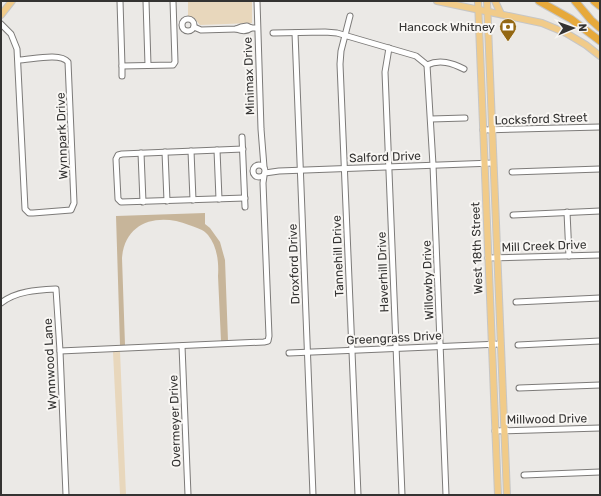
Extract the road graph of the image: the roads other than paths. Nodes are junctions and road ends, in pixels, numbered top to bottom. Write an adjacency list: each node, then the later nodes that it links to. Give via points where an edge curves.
1 (12, 1): 18 (main road)
2 (120, 1): 39 (street)
3 (146, 1): 37 (street)
4 (173, 1): 21 (street)
5 (256, 1): 24 (street, Minimax Drive)
6 (437, 1): 13 (main road)
7 (478, 1): 15 (main road, West 18th Street)
8 (487, 1): 16 (main road, West 18th Street)
9 (495, 1): 17 (main road)
10 (540, 1): 29 (highway, via 571,19)
11 (575, 1): 25 (highway)
12 (594, 1): 14 (highway)
13 (454, 2): 15 (main road)
14 (600, 6)
15 (478, 10): 16 (main road); 30 (main road, West 18th Street)
16 (488, 11): 17 (main road); 32 (main road, West 18th Street)
17 (501, 14): 34 (main road, via 556,28)
18 (1, 15)
19 (350, 16): 28 (street, Tannehill Drive)
20 (1, 24): 36 (street, via 14,38)
21 (174, 26): 22 (street); 37 (street, via 175,62 172,65)
22 (183, 26): 23 (street, via 188,31); 23 (street, via 187,20 191,20)
23 (194, 27): 24 (street, via 201,30 236,29 247,26)
24 (257, 28): 50 (street, Minimax Drive)
25 (600, 28)
26 (273, 33): 27 (street)
27 (294, 33): 28 (street, via 325,32); 62 (street, Droxford Drive)
28 (344, 36): 31 (street); 59 (street, Tannehill Drive, via 340,64)
29 (600, 41)
30 (480, 47): 32 (main road); 45 (main road, West 18th Street)
31 (389, 48): 38 (street, via 416,56); 58 (street, Haverhill Drive, via 385,72)
32 (489, 49): 46 (main road, West 18th Street)
33 (600, 50): 34 (main road)
34 (593, 51): 35 (main road)
35 (600, 56)
36 (18, 60): 36 (street, Wynnpark Drive, via 59,58 67,60 69,65 74,194 71,210 33,213 27,212 24,205)
37 (148, 65): 39 (street)
38 (427, 65): 40 (street, via 448,62); 43 (street, Willowby Drive)
39 (122, 66): 41 (street)
40 (464, 69)
41 (122, 76)
42 (465, 118): 43 (street)
43 (431, 119): 56 (street, Willowby Drive)
44 (600, 127): 46 (street, Locksford Street)
45 (483, 130): 46 (street, Locksford Street); 54 (main road, West 18th Street)
46 (492, 130): 55 (main road, West 18th Street)
47 (242, 137): 48 (street)
48 (243, 149): 49 (street); 65 (street)
49 (217, 150): 51 (street); 66 (street)
50 (262, 150): 57 (street, Minimax Drive); 61 (street, Minimax Drive)
51 (191, 151): 52 (street); 67 (street)
52 (165, 152): 53 (street); 68 (street)
53 (140, 153): 70 (street); 70 (street, via 120,154 116,157 117,196 121,202)
54 (484, 163): 55 (street, Salford Drive); 56 (street, Salford Drive); 72 (main road, West 18th Street)
55 (493, 163): 73 (main road, West 18th Street)
56 (433, 165): 58 (street, Salford Drive); 91 (street, Willowby Drive)
57 (256, 166): 61 (street, via 260,165); 64 (street, via 253,172)
58 (389, 167): 59 (street, Salford Drive); 92 (street, Haverhill Drive)
59 (344, 169): 62 (street, Salford Drive); 93 (street, Tannehill Drive)
60 (600, 169): 63 (street)
61 (264, 171): 62 (street, Salford Drive); 64 (street, via 260,177); 69 (street, Minimax Drive)
62 (300, 171): 95 (street, Droxford Drive)
63 (512, 172)
64 (256, 177): 69 (street, Minimax Drive)
65 (245, 198): 66 (street); 71 (street)
66 (219, 199): 67 (street)
67 (193, 200): 68 (street)
68 (167, 201): 70 (street)
69 (264, 201): 90 (street, Minimax Drive, via 268,341)
70 (143, 202)
71 (245, 207)
72 (486, 210): 73 (main road); 79 (main road, West 18th Street)
73 (495, 210): 80 (main road, West 18th Street)
74 (600, 211): 75 (street)
75 (567, 212): 76 (street); 78 (street)
76 (513, 214)
77 (600, 255): 78 (street, Mill Creek Drive)
78 (569, 256): 80 (street, Mill Creek Drive)
79 (488, 258): 80 (street, Mill Creek Drive); 84 (main road, West 18th Street)
80 (497, 258): 82 (main road, West 18th Street)
81 (600, 298): 85 (street)
82 (499, 301): 84 (main road); 88 (main road, West 18th Street)
83 (1, 302): 94 (street, Wynnwood Lane, via 15,294 56,289)
84 (490, 302): 87 (main road, West 18th Street)
85 (516, 302)
86 (600, 341): 89 (street)
87 (492, 344): 88 (street, Greengrass Drive); 91 (street, Greengrass Drive); 101 (main road, West 18th Street)
88 (500, 344): 100 (main road, West 18th Street)
89 (518, 345)
90 (182, 346): 94 (street); 107 (street, Overmeyer Drive)
91 (441, 346): 92 (street, Greengrass Drive); 111 (street, Willowby Drive)
92 (396, 348): 93 (street, Greengrass Drive); 110 (street, Haverhill Drive)
93 (352, 350): 95 (street, Greengrass Drive); 109 (street, Tannehill Drive)
94 (60, 351): 106 (street, Wynnwood Lane)
95 (307, 352): 96 (street, Greengrass Drive); 108 (street, Droxford Drive)
96 (288, 353)
97 (600, 384): 98 (street)
98 (519, 388)
99 (600, 428): 100 (street, Millwood Drive)
100 (504, 430): 101 (street, Millwood Drive); 105 (main road, West 18th Street)
101 (495, 431): 104 (main road, West 18th Street)
102 (600, 472): 103 (street)
103 (524, 475)
104 (497, 480): 105 (main road); 112 (main road, West 18th Street)
105 (506, 480): 113 (main road, West 18th Street)
106 (66, 495)
107 (188, 495)
108 (313, 495)
109 (358, 495)
110 (402, 495)
111 (446, 495)
112 (498, 495)
113 (507, 495)

